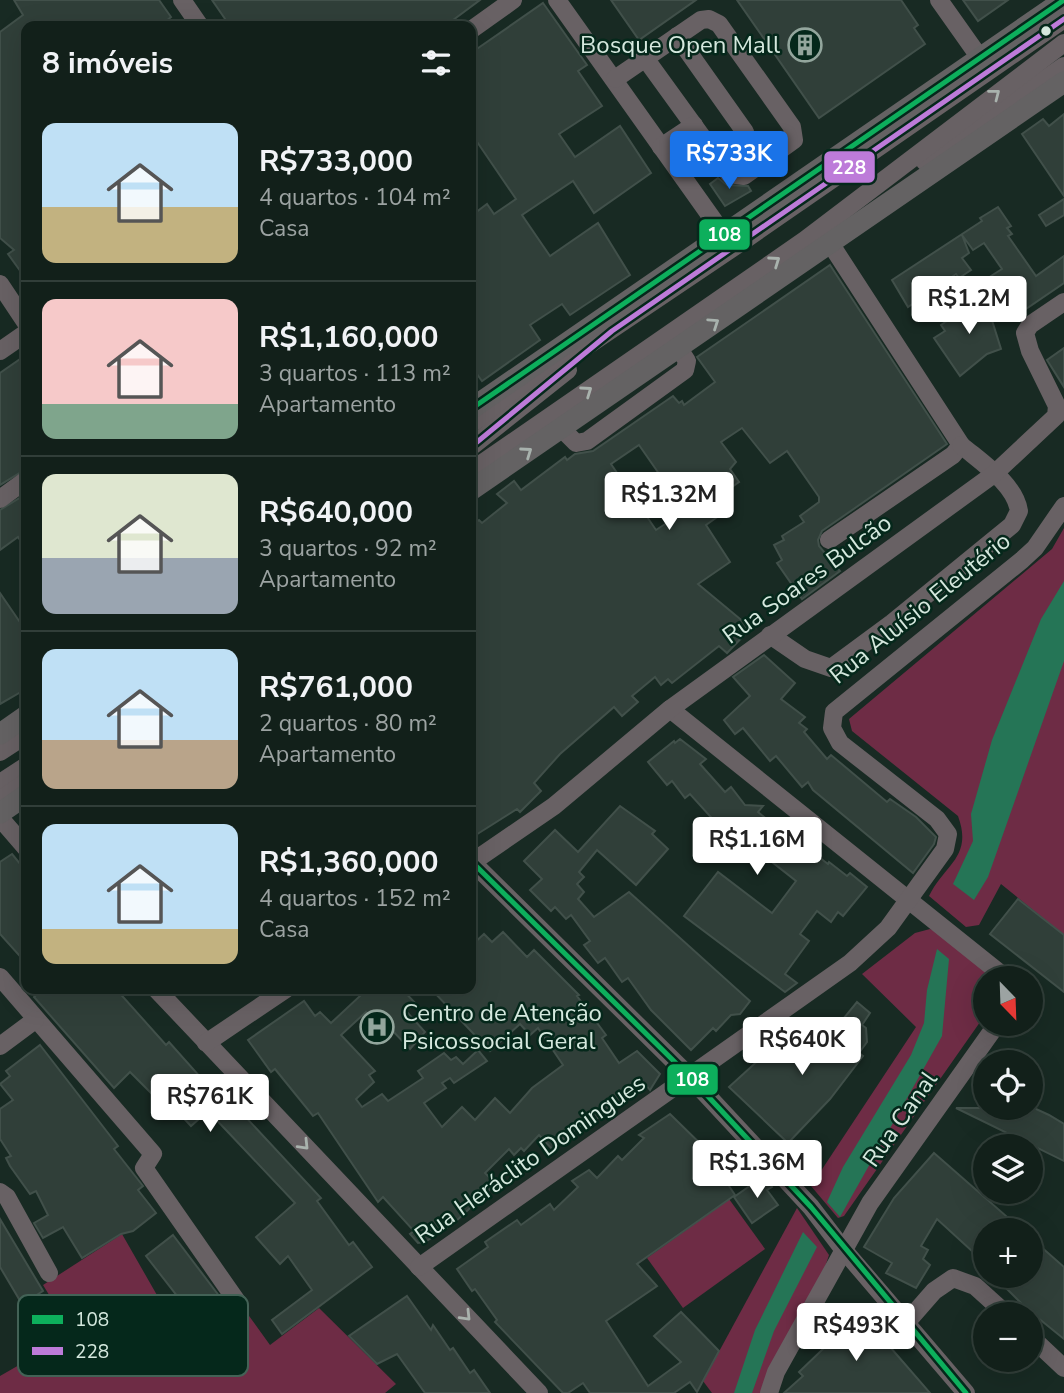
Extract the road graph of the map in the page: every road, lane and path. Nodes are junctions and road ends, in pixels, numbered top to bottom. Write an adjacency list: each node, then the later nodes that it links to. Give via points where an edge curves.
1 (182, 0): 7 (street)
2 (513, 0): 8 (street)
3 (557, 0): 14 (street)
4 (939, 0): 12 (street)
5 (1064, 0): 12 (main road)
6 (1064, 19): 25 (street)
7 (197, 21)
8 (476, 26)
9 (677, 36): 11 (street); 16 (street, via 701,20 719,24 795,135 737,177 729,174); 17 (street)
10 (1064, 43): 20 (street, one-way to 10)
11 (645, 58): 14 (street); 16 (street)
12 (980, 58): 19 (main road)
13 (1064, 66): 20 (street)
14 (615, 79): 18 (street)
15 (1064, 82): 21 (main road)
16 (694, 125): 18 (street)
17 (745, 132)
18 (661, 147): 19 (street)
19 (724, 235): 28 (main road)
20 (805, 240): 32 (street, one-way to 20)
21 (830, 243): 31 (street); 35 (main road, one-way to 21)
22 (0, 284): 24 (street)
23 (1064, 302): 33 (street, Rua Soares Bulcão, via 1025,333 1054,397 1056,416)
24 (21, 316)
25 (612, 331): 29 (street); 30 (street)
26 (21, 336): 27 (street)
27 (0, 351)
28 (476, 406)
29 (476, 421)
30 (476, 443)
31 (961, 445): 33 (street); 38 (street)
32 (476, 468)
33 (994, 474): 39 (street, Rua Soares Bulcão); 39 (street, via 1018,505 1018,518 845,659 824,668)
34 (21, 484): 36 (street)
35 (476, 487)
36 (0, 499)
37 (1064, 506): 54 (street, Rua Aluísio Eleutério, via 1022,560 834,712 832,728 841,743 937,820 948,834 945,849)
38 (829, 540)
39 (770, 635): 40 (street, Rua Soares Bulcão)
40 (670, 709): 52 (street, Rua Soares Bulcão, via 554,806); 54 (street)
41 (21, 719): 42 (main road)
42 (0, 734)
43 (21, 737): 44 (street)
44 (0, 752)
45 (21, 769): 46 (street)
46 (0, 783)
47 (21, 785): 49 (street)
48 (21, 799): 50 (main road)
49 (0, 800)
50 (0, 816): 51 (street)
51 (21, 842)
52 (476, 859)
53 (476, 867): 63 (street)
54 (907, 901): 55 (street); 63 (street, Rua Heráclito Domingues, via 873,945)
55 (992, 966)
56 (0, 977): 59 (street)
57 (161, 994): 61 (street)
58 (279, 994): 61 (street)
59 (34, 1020): 62 (street); 68 (street, via 153,1154 144,1168)
60 (988, 1036): 65 (street, Rua Canal, via 870,1203)
61 (206, 1043): 66 (street, one-way to 66)
62 (0, 1046)
63 (690, 1077): 65 (street, via 811,1207); 66 (street, Rua Heráclito Domingues)
64 (0, 1192): 67 (street)
65 (843, 1250): 70 (street); 74 (street, Rua Canal)
66 (419, 1267): 73 (street, one-way to 73)
67 (49, 1273)
68 (232, 1295)
69 (993, 1302): 70 (street, via 975,1286 954,1278 933,1291)
70 (906, 1323): 75 (street)
71 (1043, 1348): 72 (street)
72 (1064, 1368)
73 (539, 1393)
74 (769, 1393)
75 (966, 1393)

